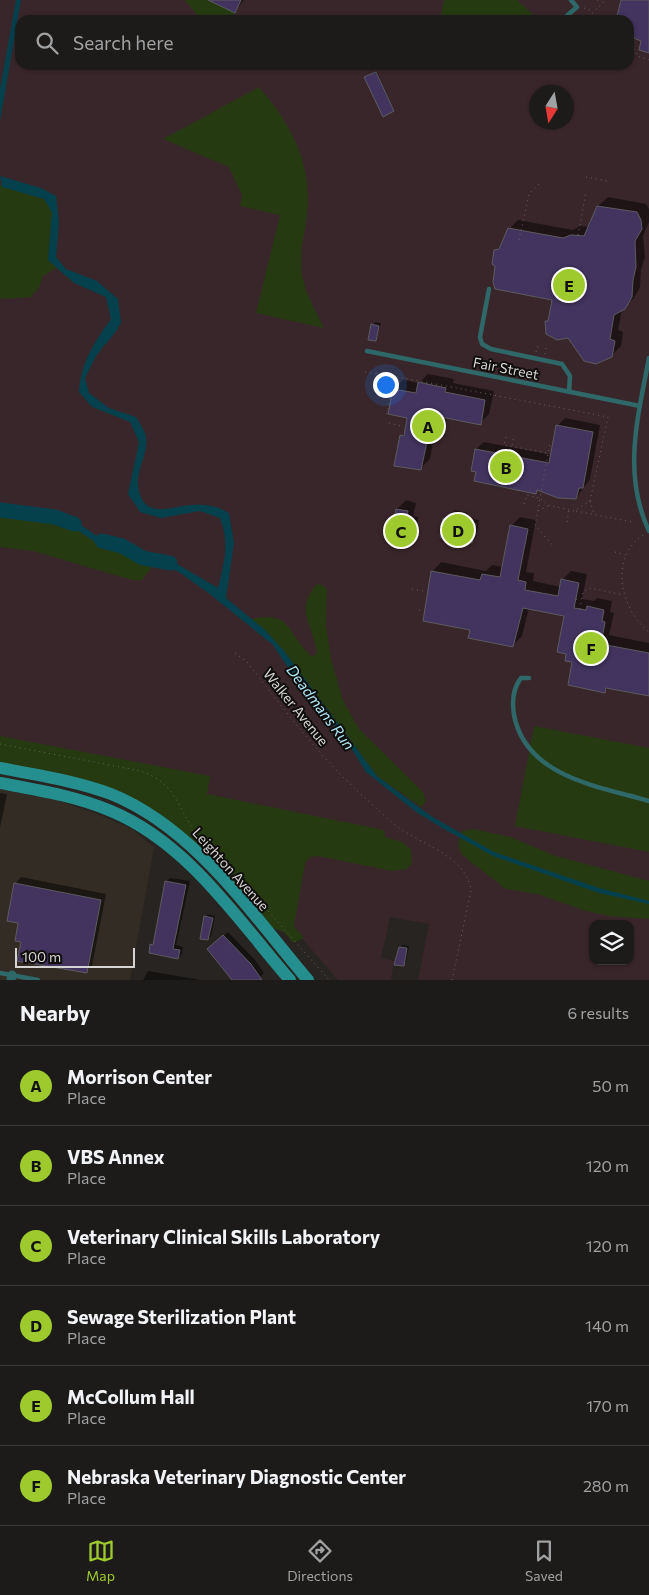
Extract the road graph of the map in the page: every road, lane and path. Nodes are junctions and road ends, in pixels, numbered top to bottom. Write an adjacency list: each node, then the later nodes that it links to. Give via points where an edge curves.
1 (571, 0): 7 (lane, via 577,8)
2 (598, 0): 4 (path)
3 (606, 0): 4 (path)
4 (603, 2): 6 (path)
5 (579, 6): 6 (path)
6 (593, 11): 8 (path)
7 (568, 15)
8 (589, 15)
9 (634, 49): 10 (path, via 637,56)
10 (649, 60)
11 (586, 177): 12 (path)
12 (607, 181)
13 (540, 183): 16 (path, via 529,194)
14 (586, 192): 15 (path)
15 (578, 235)
16 (519, 240)
17 (489, 289): 22 (lane, via 480,337 482,344 491,349 562,364 570,376)
18 (367, 351): 22 (lane, Fair Street)
19 (649, 358): 23 (lane)
20 (365, 372): 21 (path)
21 (383, 374): 24 (path, via 382,380 394,382); 33 (path, via 608,417)
22 (569, 392): 23 (lane, Fair Street)
23 (640, 406): 42 (lane, via 634,444 635,482)
24 (387, 414)
25 (389, 423): 26 (path)
26 (401, 426)
27 (514, 435): 30 (path)
28 (506, 437): 30 (path, via 504,445)
29 (550, 443): 31 (path)
30 (512, 446): 31 (path)
31 (548, 453): 32 (path)
32 (540, 498): 34 (path, via 527,495); 35 (path); 38 (path)
33 (590, 501): 37 (path); 39 (path, via 590,508)
34 (524, 504)
35 (548, 506): 36 (path); 38 (path)
36 (569, 510): 37 (path); 40 (path)
37 (574, 510): 39 (path)
38 (538, 511): 44 (path, via 535,524)
39 (595, 514): 41 (path)
40 (567, 522)
41 (632, 522)
42 (649, 531)
43 (643, 535): 46 (path, via 630,545)
44 (552, 546)
45 (615, 552): 46 (path)
46 (626, 555): 49 (path)
47 (412, 589): 48 (path)
48 (423, 591)
49 (624, 595): 51 (path, via 590,588 583,592); 55 (path, via 636,619)
50 (576, 599): 51 (path)
51 (582, 600): 52 (path)
52 (580, 609)
53 (419, 610): 54 (path)
54 (425, 611)
55 (649, 632)
56 (235, 653): 67 (path, Walker Avenue, via 247,662 312,746 355,790 401,830 435,849 464,872 471,891)
57 (529, 678): 60 (lane, via 521,678 516,685 514,710 518,728 535,756 566,775)
58 (0, 768): 61 (main road, Leighton Avenue, via 91,788 150,814 182,837 207,862)
59 (0, 782): 64 (main road, Leighton Avenue, via 87,802 122,816 154,835 198,873)
60 (649, 801)
61 (298, 968): 64 (street); 66 (main road, Leighton Avenue)
62 (0, 973): 63 (lane)
63 (11, 978): 65 (lane)
64 (287, 979)
65 (38, 980)
66 (308, 980)
67 (452, 980)

